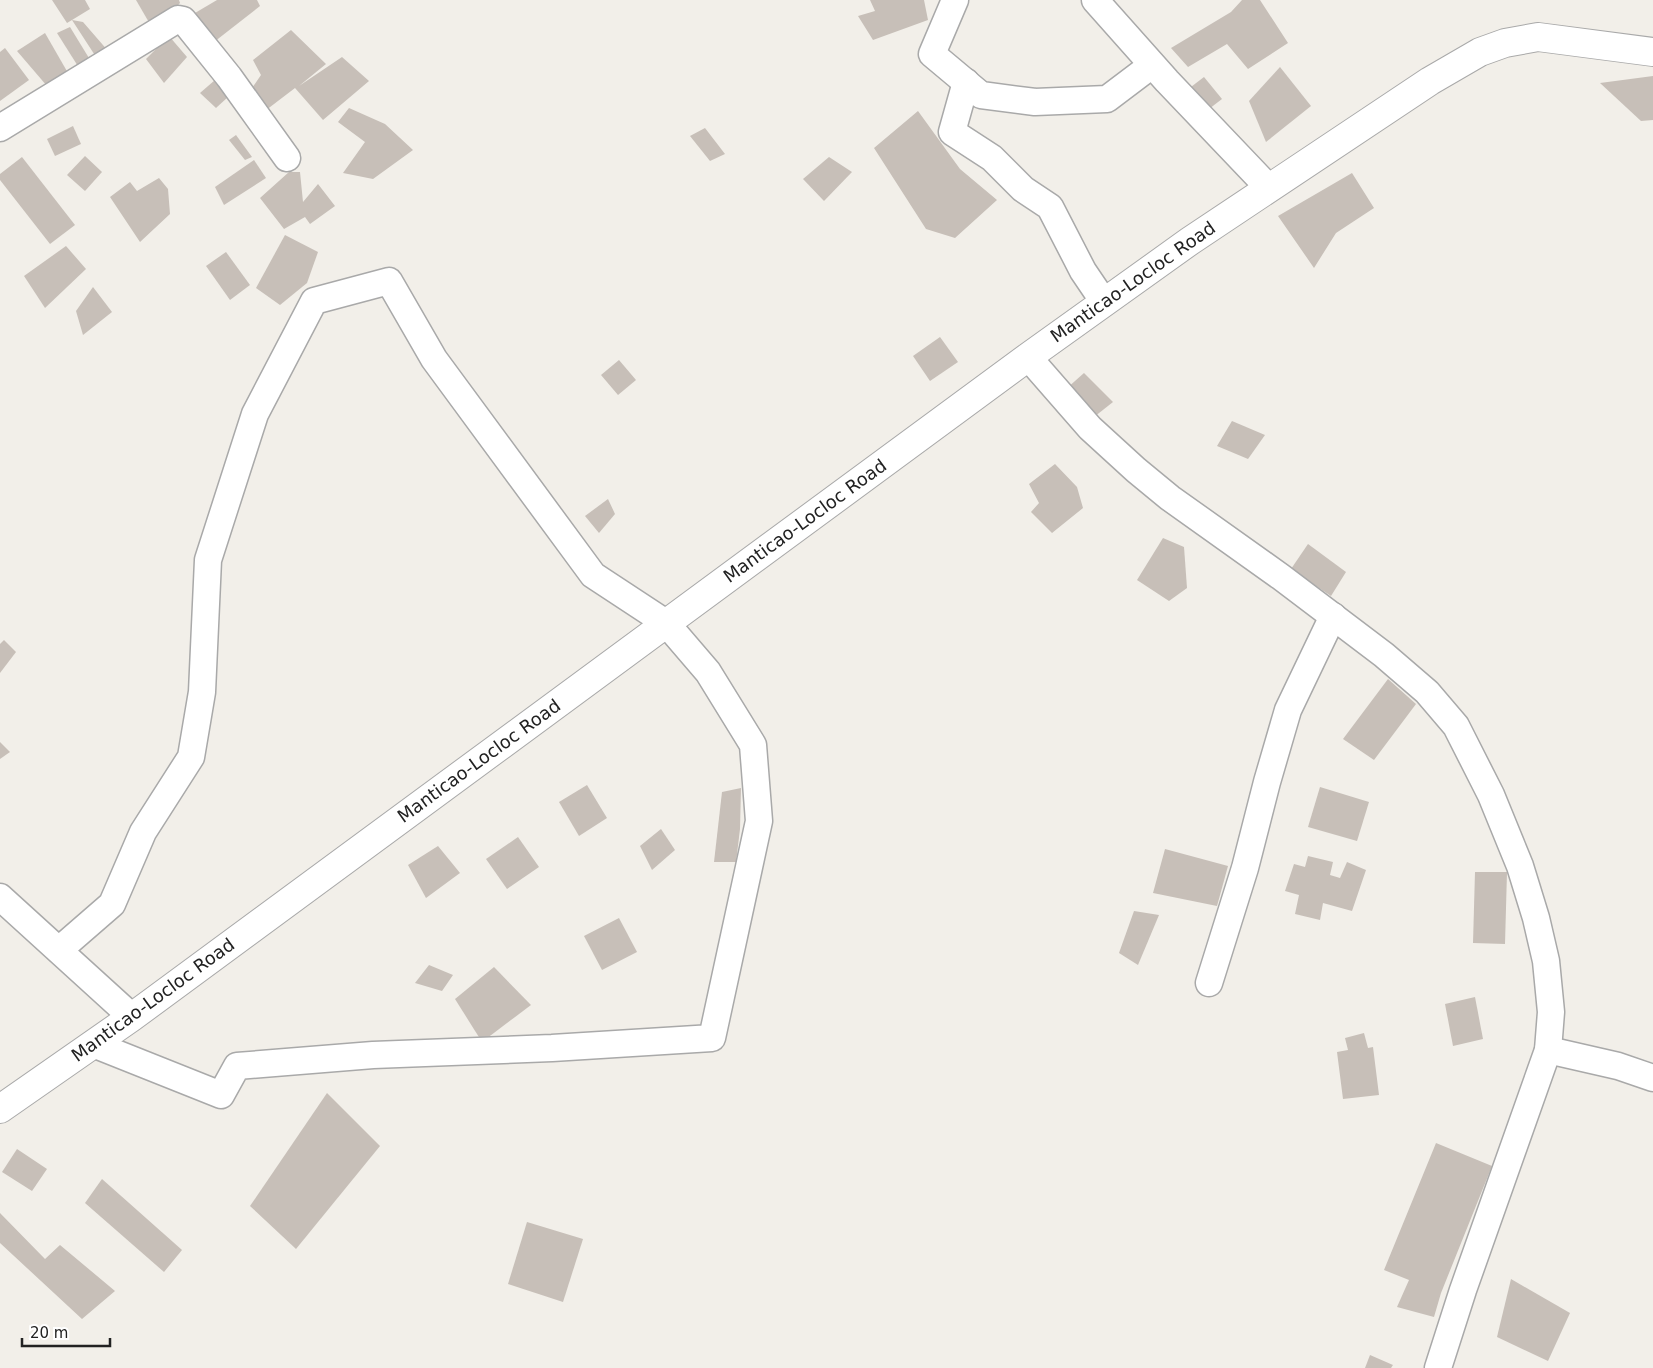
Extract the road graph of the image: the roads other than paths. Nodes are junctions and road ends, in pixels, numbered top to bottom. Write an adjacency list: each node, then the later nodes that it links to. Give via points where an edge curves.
1 (955, 0): 5 (street, via 932,54)
2 (1095, 0): 4 (street)
3 (1653, 52): 8 (street, Manticao-Locloc Road, via 1538,37 1505,43 1480,52 1399,101)
4 (1152, 65): 5 (street, via 1107,99 1035,102 981,95); 8 (street)
5 (966, 82): 9 (street, via 952,132 992,158 1023,189 1050,207 1083,271)
6 (0, 128): 7 (street, via 178,19 183,20 229,77)
7 (287, 158)
8 (1269, 188): 9 (street, Manticao-Locloc Road)
9 (1104, 302): 10 (street, Manticao-Locloc Road)
10 (1028, 357): 11 (street, via 1090,428 1136,470); 12 (street, Manticao-Locloc Road)
11 (1333, 616): 15 (street, via 1288,710 1245,868); 18 (street, via 1428,692 1456,726 1491,795 1520,866 1546,961 1552,1012)
12 (666, 623): 14 (street, via 593,575 434,359 389,282 314,301 255,414 208,560 202,692 191,758 143,832 112,904); 16 (street, Manticao-Locloc Road); 17 (street, via 708,672 753,745 759,821 712,1038 373,1055 237,1066 221,1095)
13 (0, 897): 14 (street)
14 (59, 950): 16 (street)
15 (1209, 983)
16 (132, 1017): 17 (street, Manticao-Locloc Road)
17 (92, 1044): 20 (street, Manticao-Locloc Road)
18 (1548, 1050): 19 (street, via 1618,1066); 21 (street)
19 (1653, 1078)
20 (0, 1110)
21 (1438, 1368)

